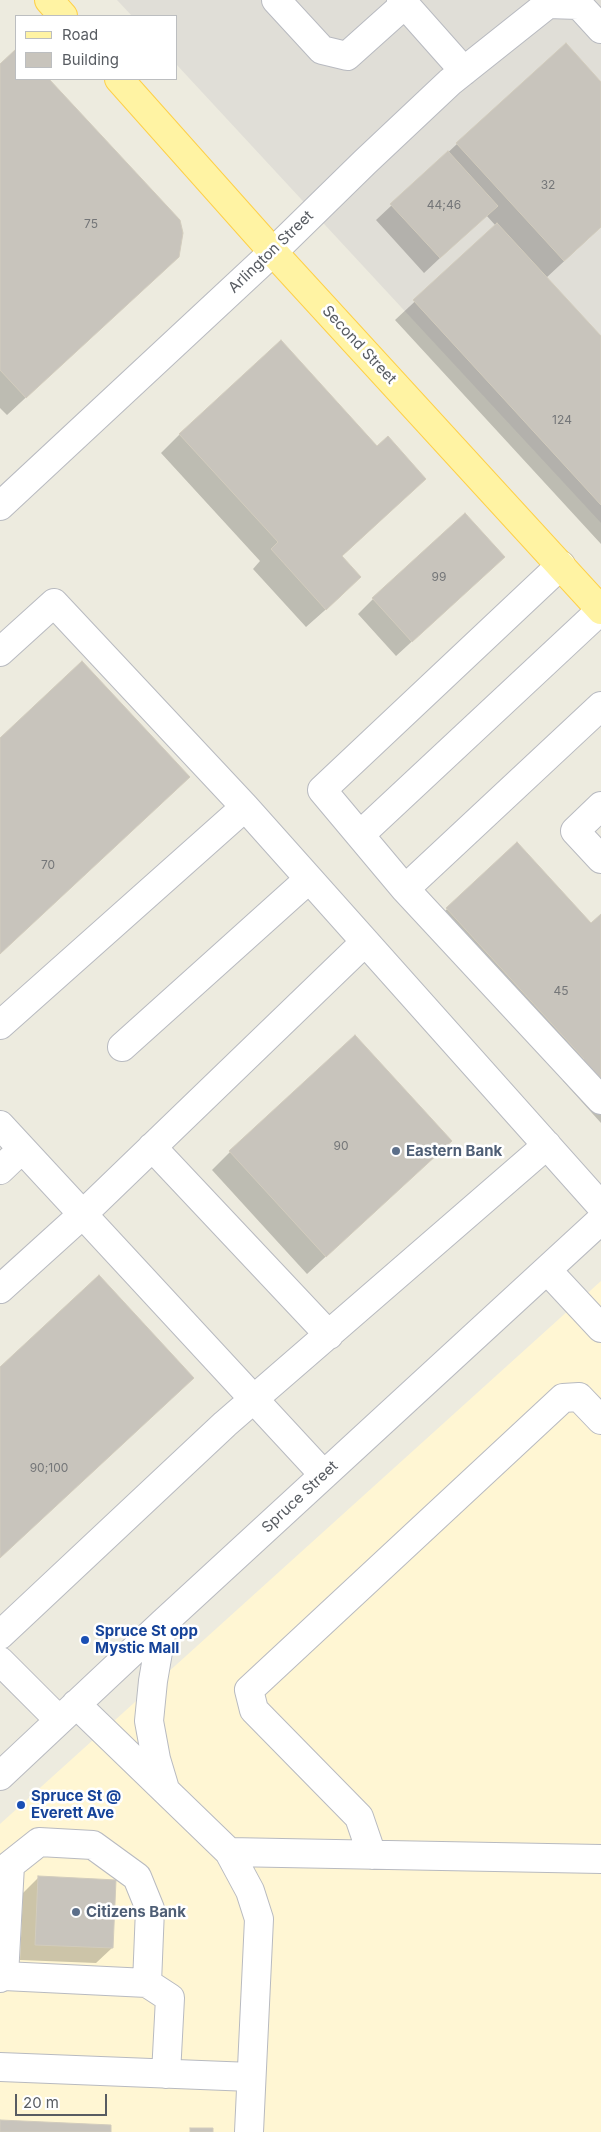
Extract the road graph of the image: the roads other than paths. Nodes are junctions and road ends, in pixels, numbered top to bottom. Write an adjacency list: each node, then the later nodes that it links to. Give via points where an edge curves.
1 (49, 0): 4 (main road)
2 (276, 0): 3 (street, via 322,50 347,56)
3 (403, 2): 6 (street)
4 (63, 15)
5 (601, 29): 6 (street, Arlington Street, via 579,5 548,4)
6 (464, 71): 8 (street, Arlington Street)
7 (120, 80): 8 (main road, Second Street)
8 (273, 252): 9 (street, Arlington Street); 10 (main road, Second Street)
9 (0, 506)
10 (561, 565): 11 (main road, Second Street); 16 (street, via 322,790)
11 (601, 610): 16 (street)
12 (0, 652): 15 (street, via 54,603)
13 (601, 706): 19 (street)
14 (601, 806): 17 (street, via 575,831)
15 (245, 807): 18 (street); 21 (street)
16 (361, 834): 19 (street)
17 (601, 859)
18 (309, 879): 20 (street); 22 (street)
19 (406, 889): 23 (street)
20 (365, 942): 25 (street); 26 (street)
21 (0, 1025)
22 (122, 1047)
23 (601, 1100)
24 (0, 1125): 27 (street)
25 (547, 1145): 29 (street); 35 (street)
26 (152, 1147): 30 (street); 35 (street)
27 (22, 1149): 28 (street); 30 (street)
28 (0, 1170)
29 (601, 1206)
30 (83, 1214): 33 (street); 36 (street)
31 (601, 1220): 32 (street, Spruce Street)
32 (547, 1270): 34 (street); 38 (street, Spruce Street)
33 (0, 1289)
34 (601, 1328)
35 (329, 1335): 36 (street)
36 (254, 1399): 38 (street); 40 (street)
37 (601, 1420): 46 (street, via 579,1397 562,1398 250,1690 254,1710 359,1817)
38 (324, 1475): 39 (street, Spruce Street)
39 (163, 1623): 42 (street, Spruce Street); 44 (street, via 149,1721)
40 (0, 1635)
41 (0, 1660): 42 (street)
42 (68, 1712): 43 (street, Spruce Street); 44 (street)
43 (0, 1776)
44 (165, 1791): 45 (street)
45 (228, 1852): 46 (street); 52 (street, via 250,1891 259,1919)
46 (372, 1855): 47 (street)
47 (601, 1859)
48 (2, 1977): 49 (street); 49 (street, via 10,1865 39,1842 93,1846 137,1876 150,1909)
49 (147, 1983): 51 (street, via 170,1998)
50 (0, 2067): 51 (street)
51 (166, 2074): 52 (street)
52 (251, 2077): 53 (street)
53 (249, 2132)

